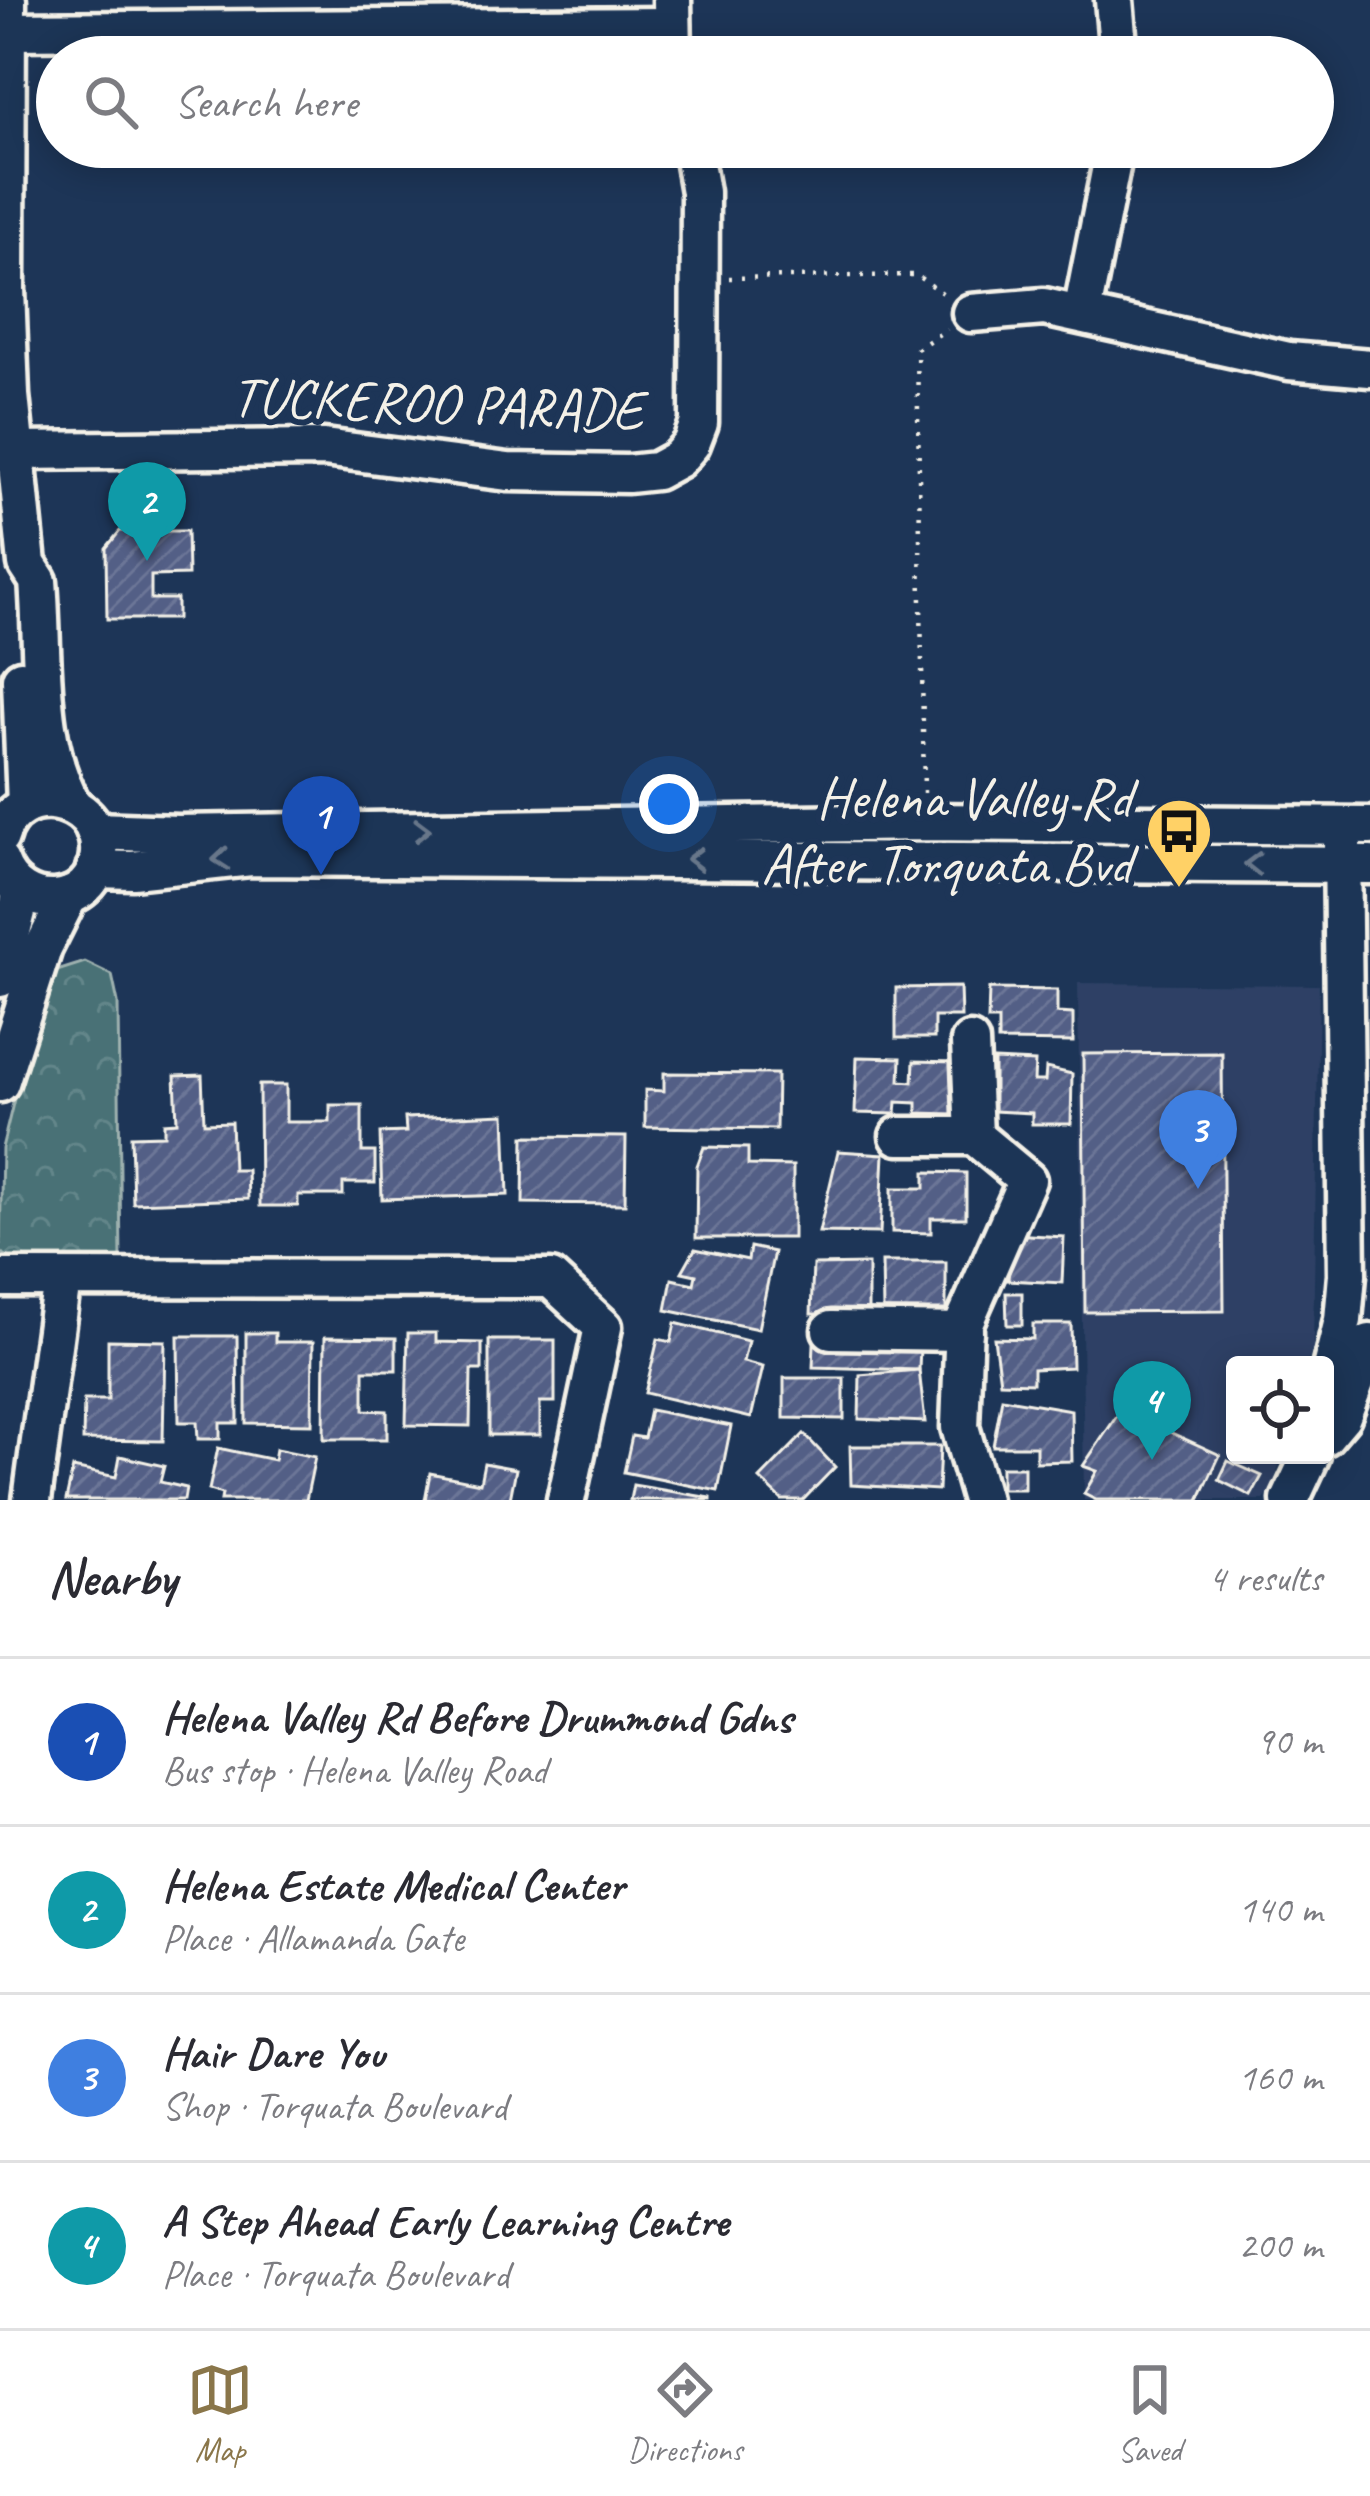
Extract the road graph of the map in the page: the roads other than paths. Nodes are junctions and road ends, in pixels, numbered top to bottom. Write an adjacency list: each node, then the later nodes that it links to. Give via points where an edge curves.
1 (1114, 0): 4 (street)
2 (8, 16): 3 (street); 7 (street)
3 (672, 28)
4 (1117, 36)
5 (696, 168): 11 (street, TUCKEROO PARADE, via 698,423 678,459 656,471 508,472 324,448)
6 (1111, 168): 9 (street)
7 (3, 289): 11 (street)
8 (970, 313): 9 (street)
9 (1082, 313): 10 (street, via 1288,361)
10 (1370, 368)
11 (16, 451): 12 (street)
12 (27, 564): 13 (street, via 38,581 57,779); 15 (street, via 18,580)
13 (84, 818): 14 (street, one-way to 14, via 178,834 924,822); 15 (street, via 50,800); 17 (street, via 99,855)
14 (1356, 826): 16 (street)
15 (7, 849): 17 (street, via 45,900); 18 (street)
16 (1356, 865): 17 (street, one-way to 17, via 251,856); 25 (street)
17 (82, 882): 20 (street, via 43,948)
18 (0, 978)
19 (970, 1042): 22 (street)
20 (0, 1083)
21 (899, 1136): 22 (street)
22 (974, 1136): 27 (street, via 1027,1180)
23 (0, 1278): 24 (street)
24 (62, 1279): 31 (street); 32 (street, via 551,1279 603,1327)
25 (1360, 1316): 28 (street); 29 (street)
26 (831, 1330): 27 (street)
27 (964, 1332): 33 (street, via 960,1427)
28 (1334, 1372)
29 (1334, 1425)
30 (1307, 1464): 34 (street)
31 (32, 1500)
32 (566, 1500)
33 (980, 1500)
34 (1290, 1500)

